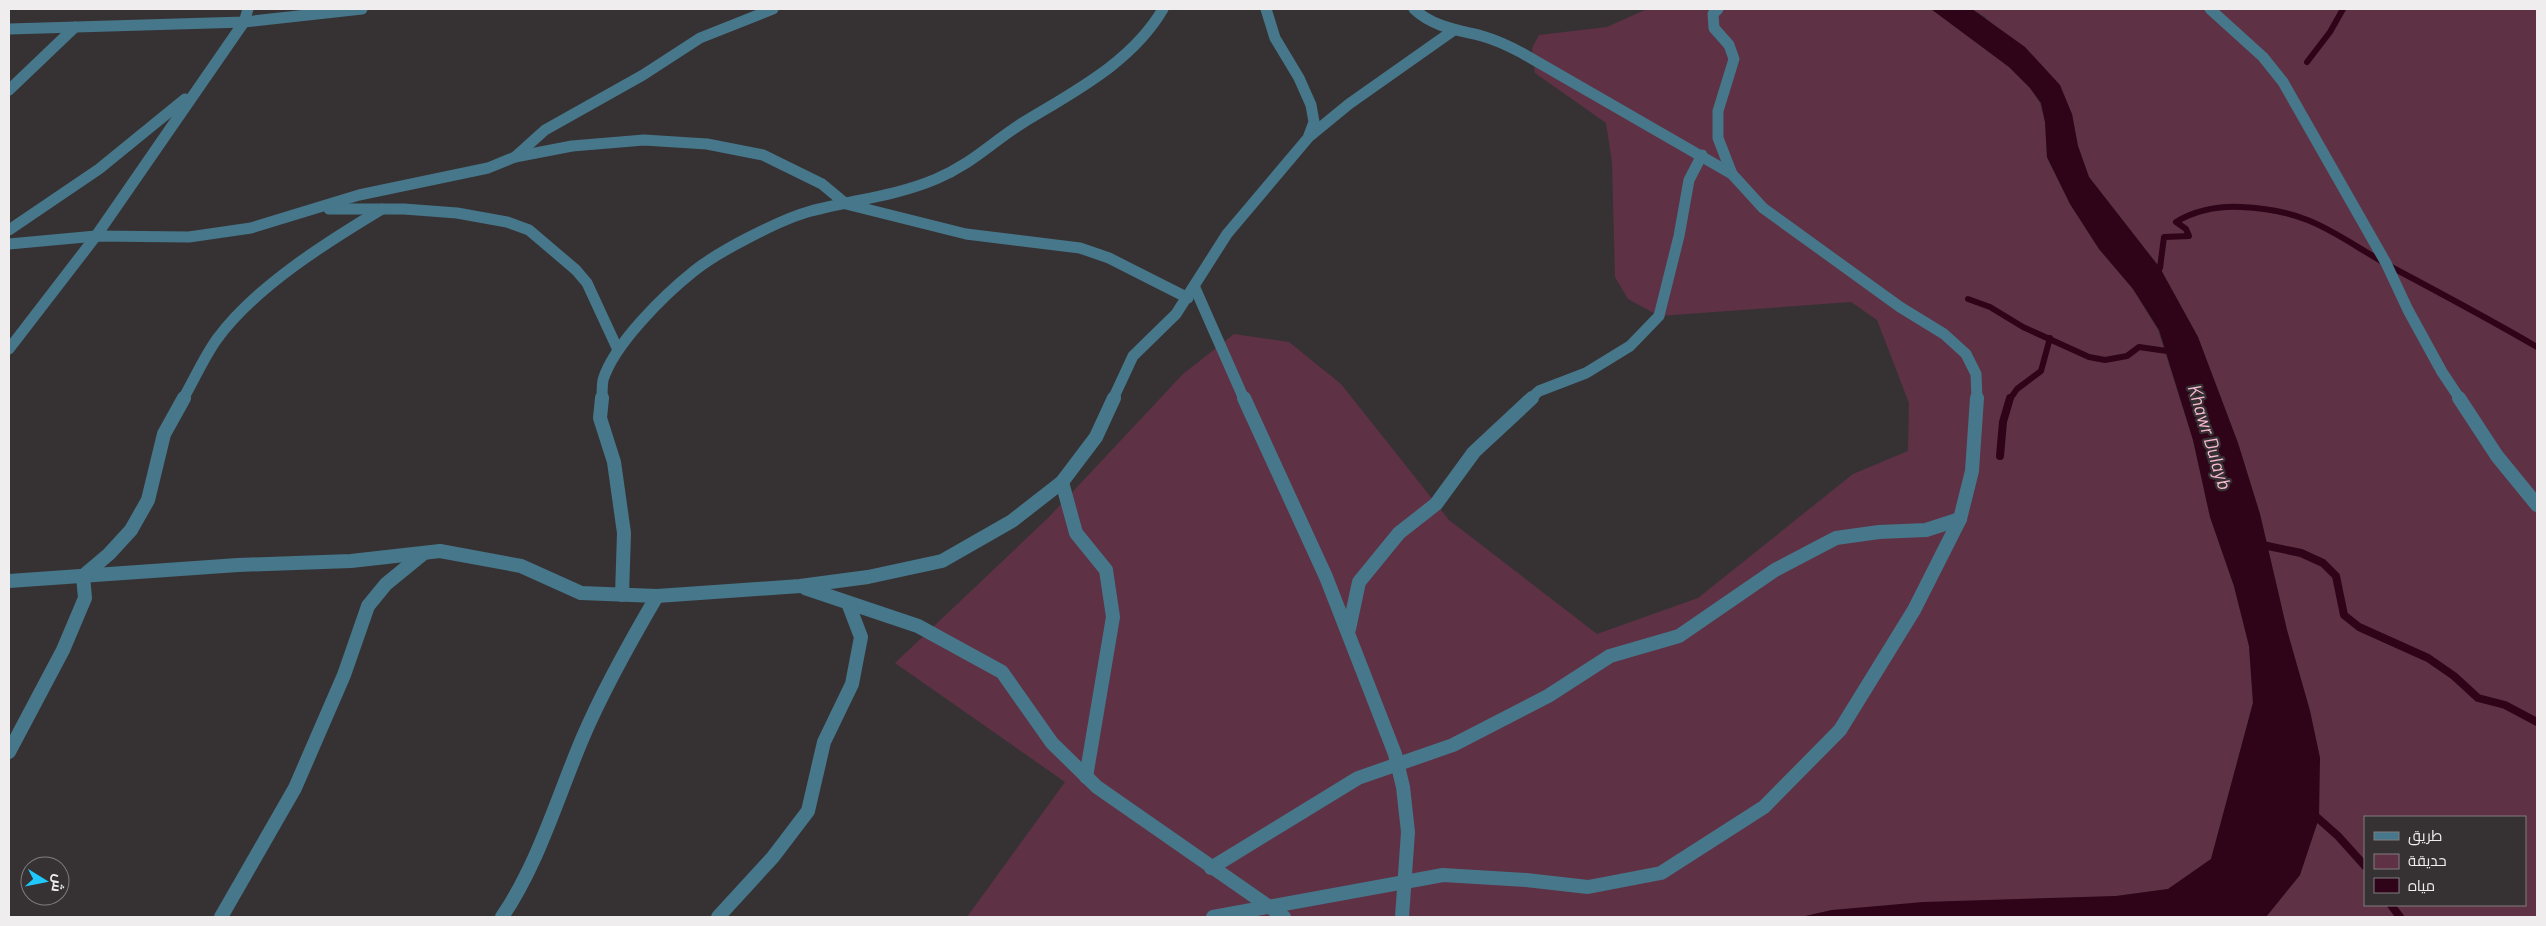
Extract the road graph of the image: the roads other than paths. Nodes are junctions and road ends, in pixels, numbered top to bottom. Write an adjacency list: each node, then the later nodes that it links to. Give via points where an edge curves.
1 (248, 9): 11 (street)
2 (362, 9): 11 (street)
3 (756, 9): 10 (street)
4 (774, 9): 10 (street)
5 (1164, 9): 21 (street, via 1152,30 1120,59 1077,92 1023,123 968,164 934,180)
6 (1266, 9): 17 (street, via 1268,23 1308,94 1314,122)
7 (1414, 9): 14 (street, via 1421,17)
8 (1718, 9): 20 (street, via 1712,14 1714,28 1729,45 1734,59 1718,111 1718,138)
9 (2210, 9): 31 (street, via 2263,57 2283,82 2386,263 2442,372 2497,456)
10 (748, 20): 19 (street, via 700,38 643,75 579,109 545,130)
11 (244, 22): 12 (street); 15 (street)
12 (75, 27): 13 (street); 16 (street)
13 (9, 30)
14 (1454, 30): 17 (street, via 1349,104); 18 (street, via 1492,39 1520,53)
15 (199, 87): 24 (street, via 99,169); 25 (street)
16 (9, 90)
17 (1308, 138): 27 (street, via 1227,234)
18 (1702, 155): 20 (street); 40 (street, via 1689,180 1659,316 1630,346 1586,372 1539,391 1474,452 1436,504 1400,533 1359,582)
19 (515, 157): 21 (street, via 572,146 644,140 706,144 764,155 822,184); 22 (street, via 488,168 359,195)
20 (1732, 174): 32 (street, via 1764,208 1900,307 1944,334 1966,354 1976,374 1977,404 1972,472)
21 (846, 204): 27 (street, via 966,234 1080,248); 29 (street, via 810,211 756,234 695,270 660,302)
22 (314, 209): 23 (street); 25 (street, via 251,228 189,237)
23 (382, 209): 29 (street, via 494,218 531,231 581,275); 34 (street, via 332,239 250,302 217,339 164,434 148,500 131,530)
24 (9, 230)
25 (96, 236): 26 (street); 28 (street)
26 (9, 244)
27 (1191, 293): 30 (street, via 1176,314 1133,356 1096,437); 40 (street, via 1283,478)
28 (9, 349)
29 (618, 350): 37 (street, via 603,381 600,418 614,462 624,533)
30 (1062, 482): 36 (street, via 1012,521 942,561 868,577); 43 (street, via 1076,533 1106,570 1113,616)
31 (2537, 505)
32 (1960, 519): 42 (street, via 1926,530 1836,538 1775,570 1679,636 1610,656 1548,696 1492,726); 45 (street, via 1914,610 1840,730 1764,807 1661,873 1588,887 1443,875)
33 (424, 553): 34 (street, via 351,561 238,564); 37 (street, via 440,551 520,566 581,594); 47 (street, via 386,584 368,606 344,675 295,788)
34 (84, 576): 35 (street); 41 (street, via 86,598 63,650)
35 (9, 581)
36 (800, 586): 38 (street); 39 (street)
37 (622, 595): 38 (street)
38 (657, 596): 48 (street, via 612,675 574,759 550,826 514,900)
39 (848, 603): 43 (street, via 918,626 1002,672 1052,743); 49 (street, via 861,637 852,684 824,742 808,811 773,857)
40 (1349, 629): 42 (street)
41 (9, 752)
42 (1399, 764): 44 (street, via 1358,778); 45 (street, via 1406,806)
43 (1086, 777): 44 (street)
44 (1211, 868): 46 (street)
45 (1407, 882): 46 (street); 52 (street)
46 (1270, 908): 50 (street); 51 (street)
47 (222, 917)
48 (502, 917)
49 (718, 917)
50 (1213, 917)
51 (1284, 917)
52 (1402, 917)

